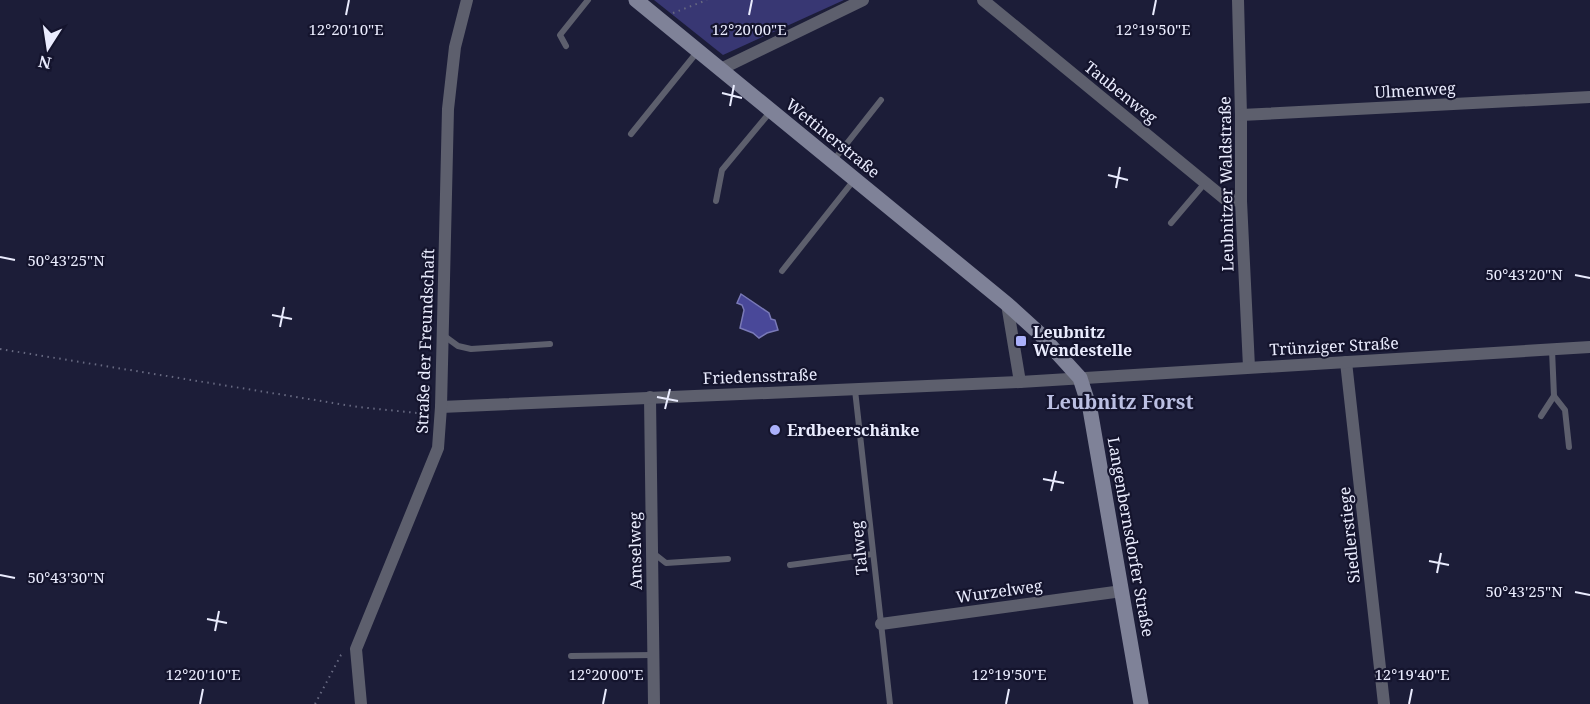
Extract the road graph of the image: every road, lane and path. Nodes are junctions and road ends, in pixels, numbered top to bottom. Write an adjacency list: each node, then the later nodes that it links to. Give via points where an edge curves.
1 (467, 0): 25 (street, Straße der Freundschaft, via 455,47 448,109)
2 (588, 0): 9 (lane, via 560,35)
3 (636, 0): 8 (street, Wettinerstraße)
4 (707, 0): 8 (path)
5 (863, 0): 11 (street)
6 (983, 0): 19 (street, Taubenweg)
7 (1238, 0): 15 (street, Leubnitzer Waldstraße)
8 (659, 18): 10 (street, Wettinerstraße)
9 (566, 46)
10 (698, 51): 11 (street, Wettinerstraße); 16 (lane)
11 (721, 69): 14 (street, Wettinerstraße)
12 (1590, 97): 15 (street, Ulmenweg)
13 (881, 100): 17 (lane)
14 (771, 111): 17 (street, Wettinerstraße); 20 (lane, via 722,170)
15 (1241, 116): 21 (street, Leubnitzer Waldstraße)
16 (631, 134)
17 (832, 161): 18 (street, Wettinerstraße)
18 (854, 179): 23 (lane); 24 (street, Wettinerstraße)
19 (1205, 183): 21 (street, Taubenweg, via 1225,199); 22 (lane)
20 (716, 201)
21 (1241, 201): 31 (street, Leubnitzer Waldstraße)
22 (1171, 223)
23 (782, 271)
24 (1007, 304): 32 (street, Wettinerstraße); 33 (street)
25 (442, 335): 26 (lane, via 471,349); 37 (street, Straße der Freundschaft)
26 (550, 344)
27 (1590, 347): 29 (street, Trünziger Straße)
28 (0, 349): 37 (path, via 358,407)
29 (1552, 350): 30 (street, Trünziger Straße); 35 (lane)
30 (1346, 362): 31 (street, Trünziger Straße); 54 (street, Siedlerstiege)
31 (1249, 367): 32 (street, Trünziger Straße)
32 (1080, 378): 33 (street, Friedensstraße); 44 (street, Langenbernsdorfer Straße, via 1090,410)
33 (1020, 382): 34 (street, Friedensstraße)
34 (855, 389): 36 (street, Friedensstraße); 41 (lane, Talweg)
35 (1554, 396): 38 (lane); 39 (lane, via 1565,410)
36 (650, 397): 37 (street, Friedensstraße); 40 (street, Amselweg)
37 (441, 411): 46 (street, Straße der Freundschaft, via 438,448)
38 (1541, 416)
39 (1569, 447)
40 (652, 552): 42 (lane, via 666,563); 47 (street, Amselweg)
41 (873, 554): 43 (lane); 45 (lane, Talweg)
42 (728, 559)
43 (790, 565)
44 (1122, 591): 45 (street, Wurzelweg); 53 (street, Langenbernsdorfer Straße)
45 (881, 624): 52 (lane, Talweg)
46 (356, 649): 49 (path, via 341,655); 50 (street, Straße der Freundschaft)
47 (653, 655): 48 (lane); 51 (street, Amselweg)
48 (571, 656)
49 (315, 704)
50 (361, 704)
51 (654, 704)
52 (890, 704)
53 (1141, 704)
54 (1384, 704)

